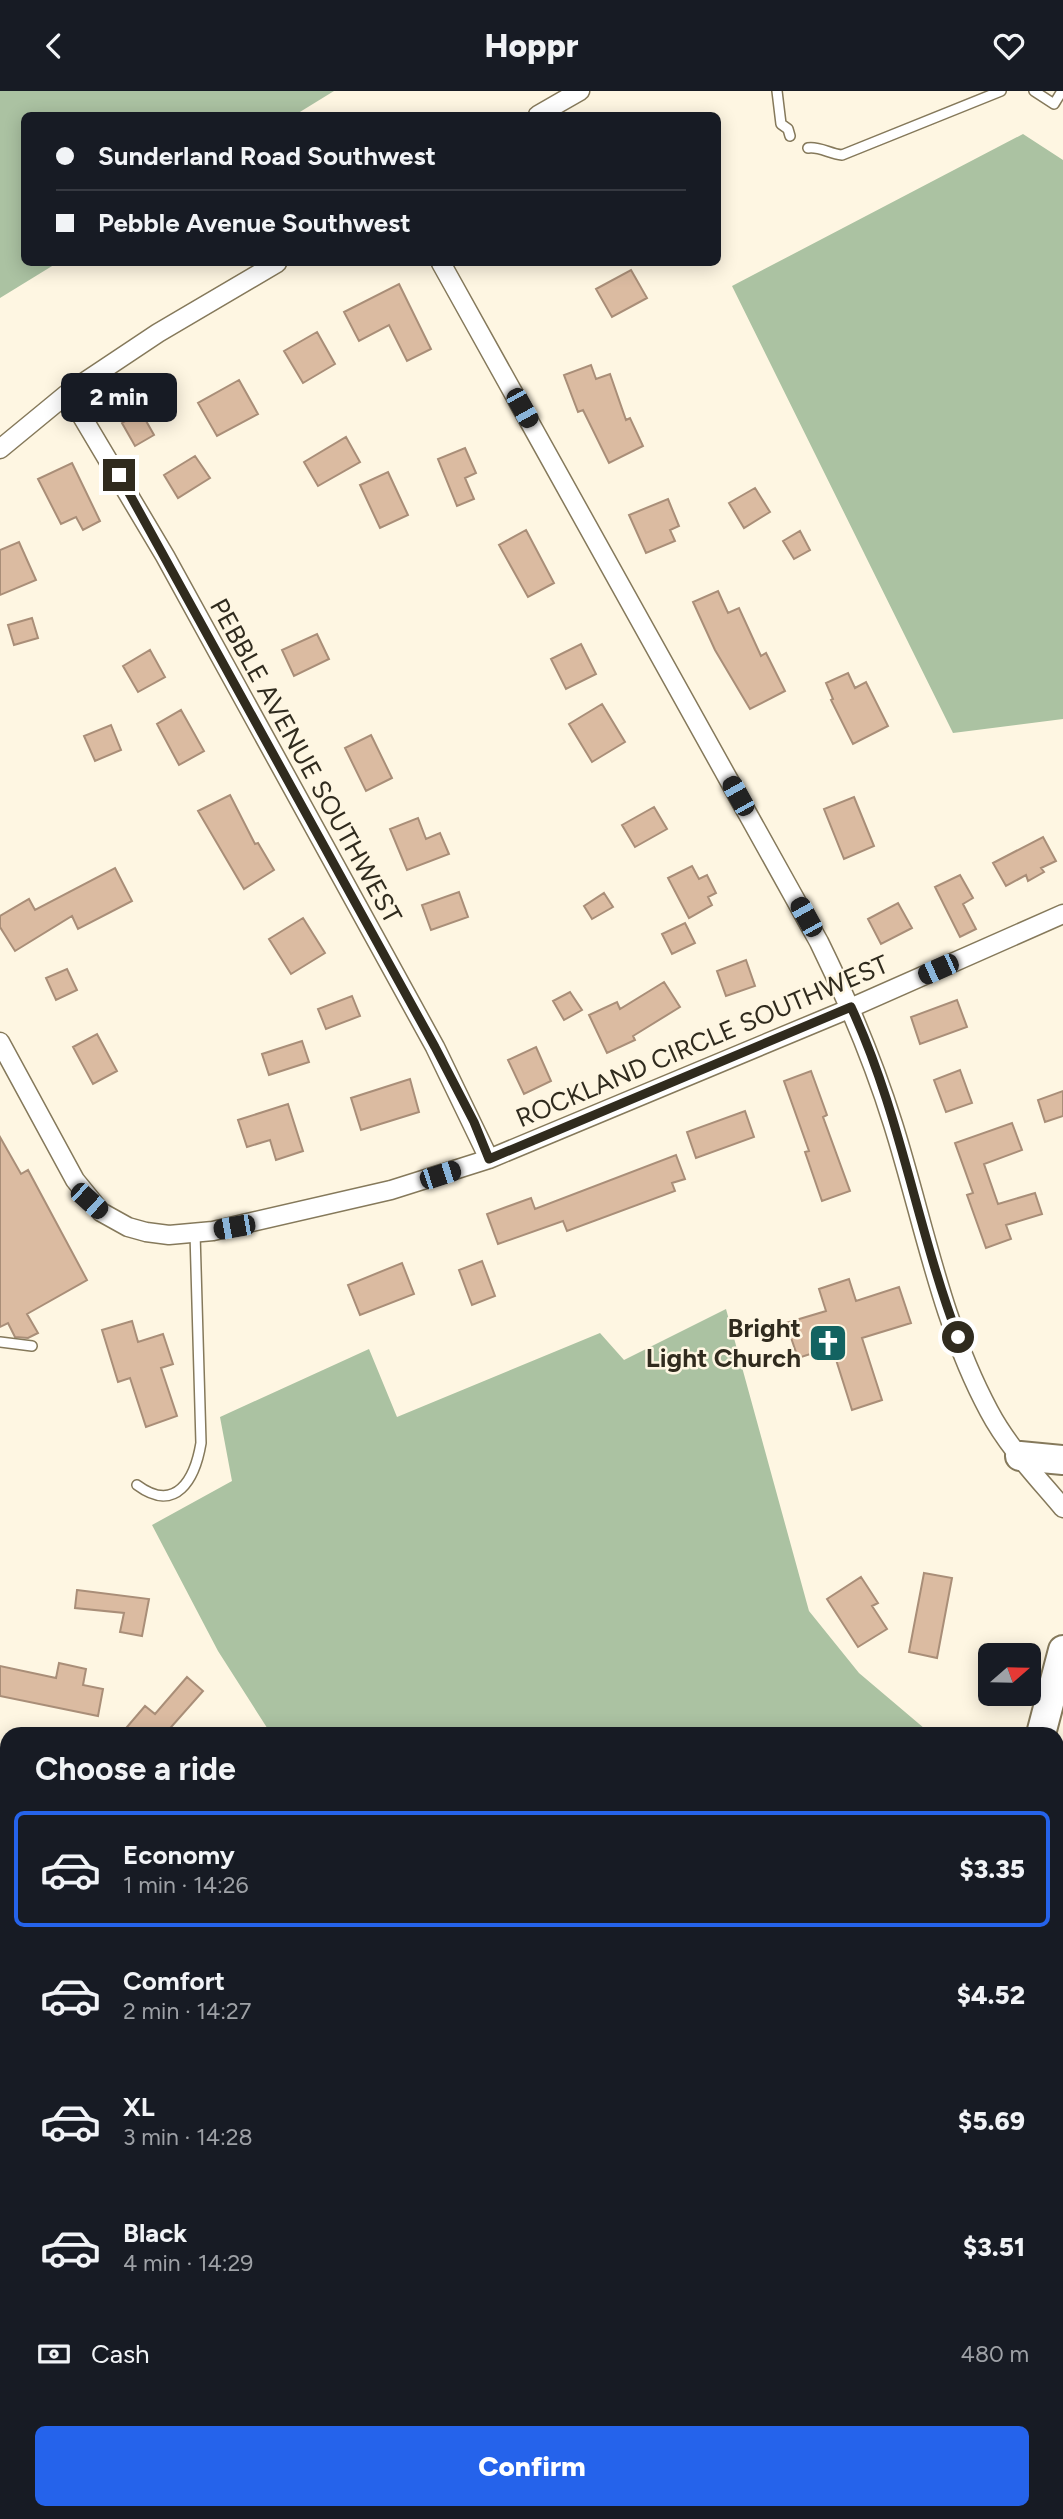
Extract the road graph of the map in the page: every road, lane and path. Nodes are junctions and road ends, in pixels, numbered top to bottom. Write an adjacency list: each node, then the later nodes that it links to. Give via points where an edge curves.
1 (580, 91): 6 (street)
2 (777, 91): 7 (lane, via 781,124)
3 (1001, 91): 8 (lane, via 842,155)
4 (1034, 91): 5 (lane, via 1054,104)
5 (1062, 91)
6 (543, 112)
7 (791, 131)
8 (813, 145)
9 (273, 266): 11 (street, via 158,333)
10 (443, 266): 14 (street)
11 (68, 393): 12 (street); 16 (street, PEBBLE AVENUE SOUTHWEST, via 158,545 435,1047)
12 (0, 449)
13 (1063, 914): 14 (street, ROCKLAND CIRCLE SOUTHWEST)
14 (851, 1007): 16 (street, ROCKLAND CIRCLE SOUTHWEST); 20 (street, via 893,1123 948,1312 990,1413)
15 (0, 1042): 17 (street, ROCKLAND CIRCLE SOUTHWEST, via 89,1201 128,1227 169,1235)
16 (489, 1159): 17 (street, ROCKLAND CIRCLE SOUTHWEST, via 391,1190 256,1224)
17 (195, 1233): 22 (lane, via 201,1443 197,1467 183,1488 172,1494 149,1494)
18 (0, 1342): 19 (lane)
19 (32, 1346)
20 (1020, 1456): 21 (main road); 23 (street)
21 (1063, 1460)
22 (137, 1485)
23 (1063, 1509)
24 (1063, 1650): 25 (main road)
25 (1043, 1727)

